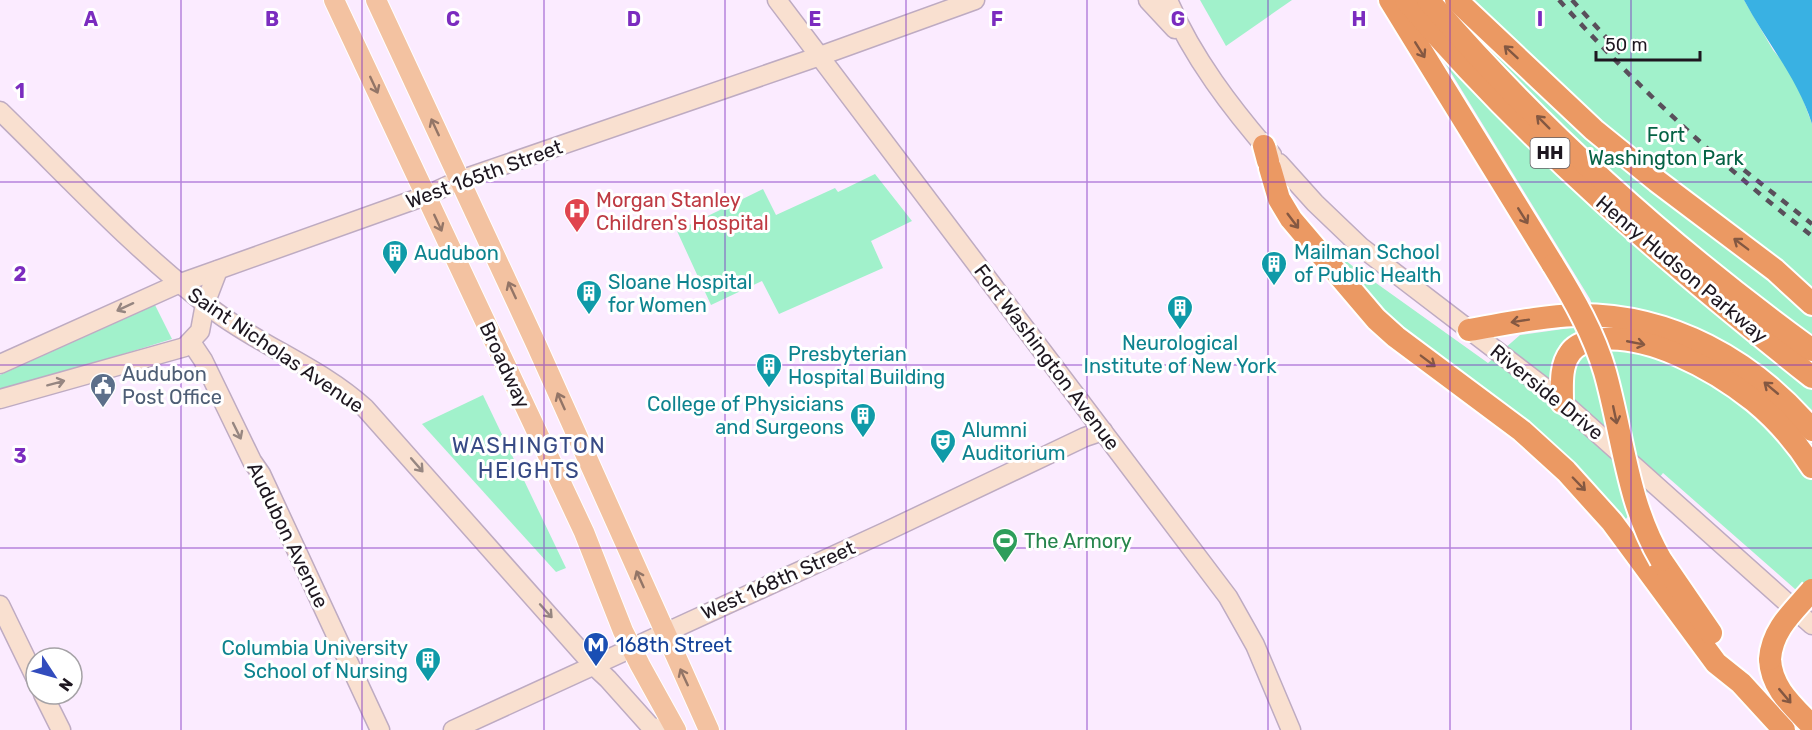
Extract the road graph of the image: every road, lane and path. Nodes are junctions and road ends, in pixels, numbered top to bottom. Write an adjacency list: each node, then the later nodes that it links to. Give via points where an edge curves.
1 (334, 0): 16 (main road, Broadway, one-way to 16)
2 (376, 0): 15 (main road, Broadway, one-way to 2)
3 (777, 0): 12 (main road, Fort Washington Avenue)
4 (975, 0): 12 (main road, West 165th Street)
5 (1148, 0): 11 (main road)
6 (1168, 0): 11 (main road, Riverside Drive)
7 (1390, 0): 40 (highway, one-way to 40, bridge, via 1584,319 1600,356 1644,528)
8 (1406, 0): 25 (highway, Henry Hudson Parkway / HH, via 1498,101 1599,199)
9 (1428, 0): 23 (highway, Henry Hudson Parkway / HH, one-way to 9, via 1726,285 1618,192 1519,98)
10 (1456, 0): 20 (highway, one-way to 10, via 1787,280 1594,130)
11 (1193, 48): 14 (main road, Riverside Drive)
12 (820, 56): 15 (main road, West 165th Street); 28 (main road, Fort Washington Avenue)
13 (0, 111): 18 (main road, Saint Nicholas Avenue)
14 (1271, 159): 21 (main road, Riverside Drive, via 1361,247); 40 (highway, one-way to 40, via 1279,199 1287,214 1371,314 1522,431 1566,471 1612,522 1716,663)
15 (460, 180): 16 (main road, West 165th Street); 31 (main road, Broadway, one-way to 15)
16 (425, 196): 17 (main road, West 165th Street); 32 (main road, Broadway, one-way to 32)
17 (218, 270): 18 (main road, West 165th Street); 19 (main road)
18 (178, 284): 19 (main road, Saint Nicholas Avenue); 24 (main road, West 165th Street, one-way to 24)
19 (205, 304): 22 (main road, via 200,331); 39 (main road, Saint Nicholas Avenue, one-way to 39, via 356,400)
20 (1812, 304)
21 (1469, 330): 27 (main road, Riverside Drive); 29 (highway, one-way to 21, via 1781,396 1746,368 1704,344 1664,328 1580,315)
22 (191, 342): 26 (main road, one-way to 22, via 181,349); 44 (main road, Audubon Avenue, one-way to 44, via 204,360 261,474)
23 (1812, 350)
24 (0, 364)
25 (1812, 377)
26 (0, 399)
27 (1562, 402): 30 (highway, one-way to 30, via 1564,367 1575,347 1603,339 1645,344 1689,361 1747,396 1785,430); 35 (main road, Riverside Drive)
28 (1103, 430): 36 (main road, West 168th Street); 49 (main road, Fort Washington Avenue, via 1239,614)
29 (1812, 430)
30 (1812, 466)
31 (606, 501): 32 (main road); 36 (main road, Broadway, one-way to 31)
32 (574, 512): 37 (main road, Broadway)
33 (1812, 590): 42 (highway, one-way to 42, bridge, via 1778,632 1770,658 1775,684)
34 (0, 605): 38 (main road)
35 (1812, 625)
36 (664, 632): 37 (main road, West 168th Street); 48 (main road, Broadway, one-way to 36)
37 (631, 648): 39 (main road, West 168th Street); 47 (main road, Broadway)
38 (24, 654)
39 (593, 665): 45 (main road, West 168th Street); 46 (main road, Saint Nicholas Avenue, via 650,726)
40 (1741, 683): 50 (highway)
41 (49, 706): 43 (main road)
42 (1812, 726)
43 (61, 730)
44 (380, 730)
45 (453, 730)
46 (663, 730)
47 (676, 730)
48 (709, 730)
49 (1291, 730)
50 (1784, 730)

